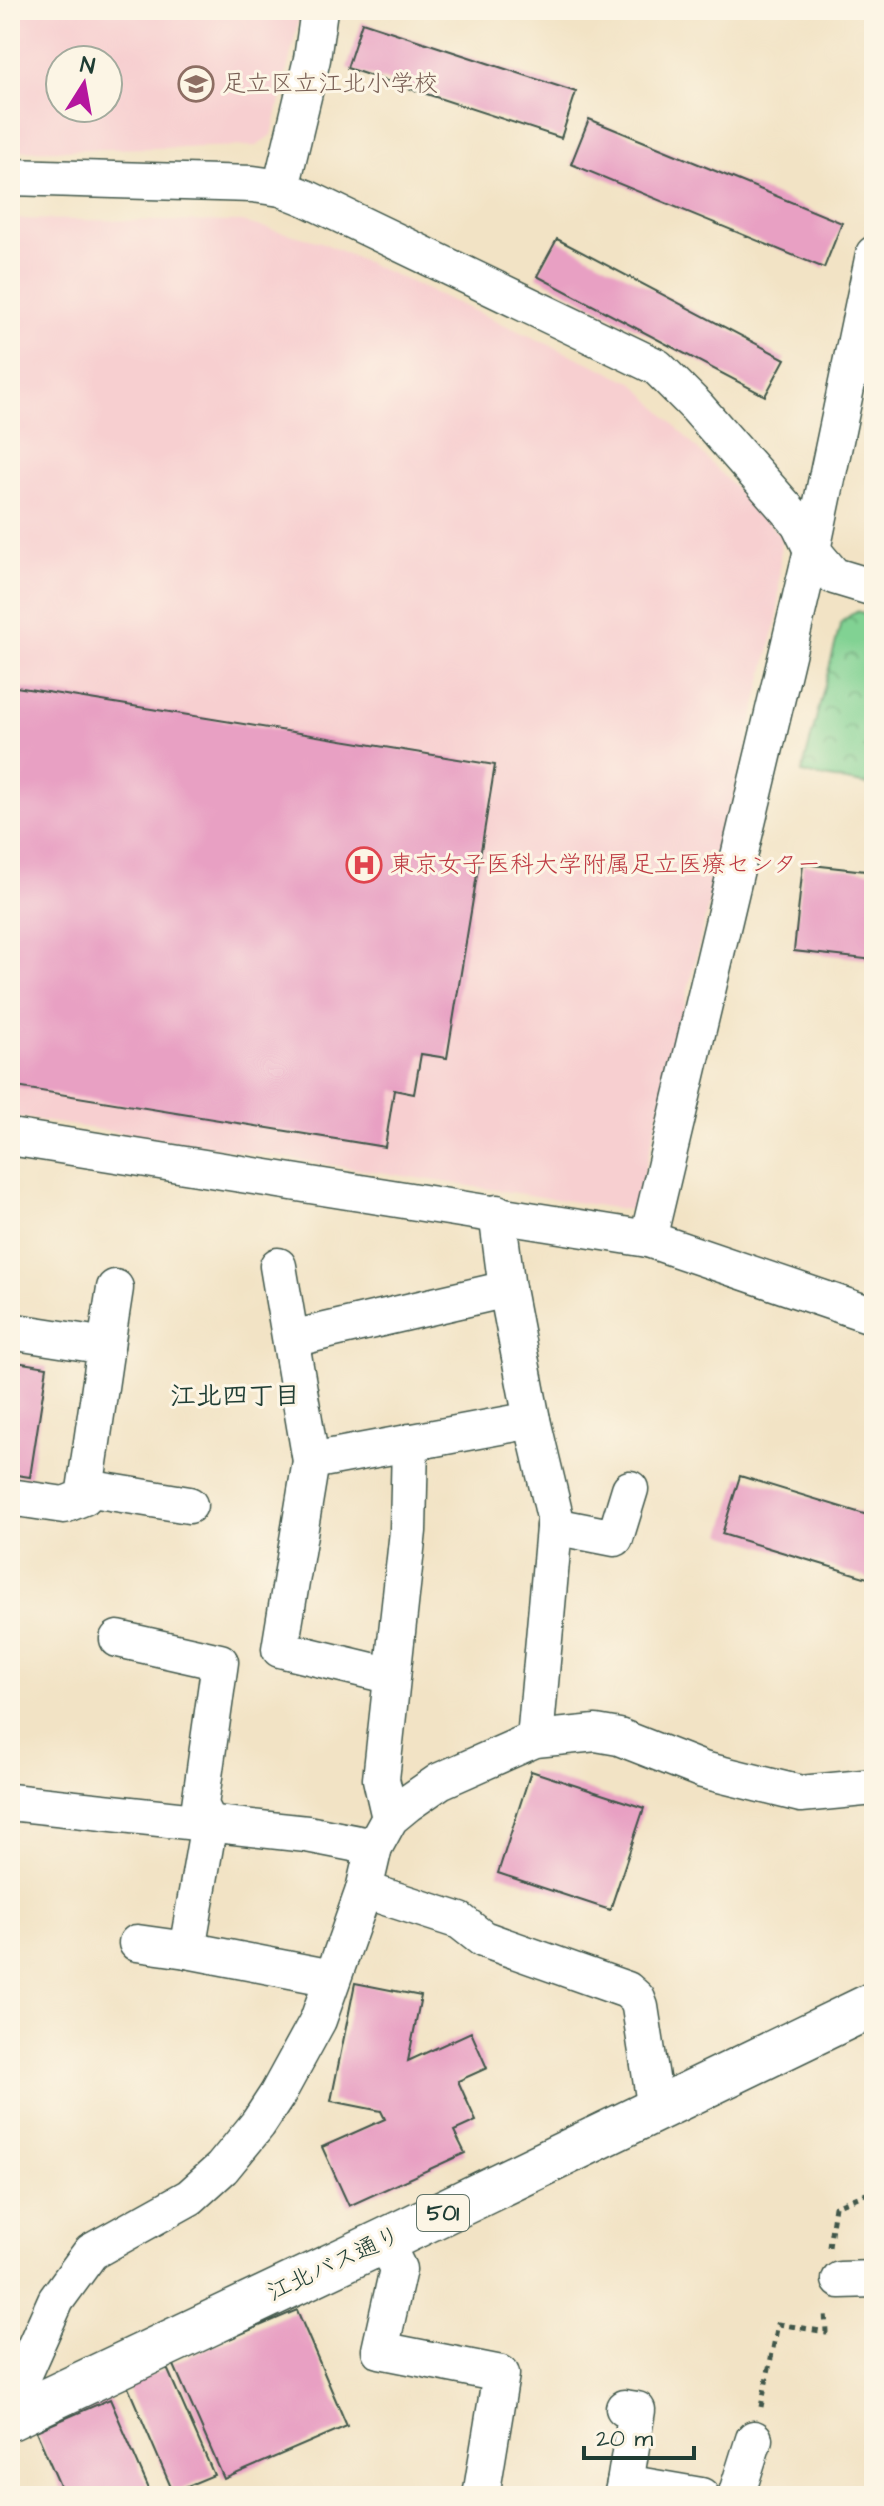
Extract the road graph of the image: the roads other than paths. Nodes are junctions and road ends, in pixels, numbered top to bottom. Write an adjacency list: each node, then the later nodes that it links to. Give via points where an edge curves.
1 (319, 10): 3 (street)
2 (10, 177): 3 (street)
3 (281, 188): 5 (street, via 657,367 799,523)
4 (874, 254): 5 (street)
5 (812, 550): 6 (street, via 834,576); 9 (street)
6 (874, 588)
7 (10, 1137): 8 (street)
8 (497, 1213): 9 (street); 12 (street)
9 (648, 1239): 13 (street)
10 (278, 1266): 15 (street)
11 (115, 1288): 16 (street)
12 (507, 1289): 15 (street); 17 (street)
13 (874, 1316)
14 (10, 1331): 16 (street)
15 (291, 1339): 19 (street)
16 (106, 1346): 20 (street)
17 (532, 1420): 18 (street); 24 (street)
18 (410, 1442): 19 (street); 26 (street, via 408,1531)
19 (311, 1461): 26 (street, via 280,1649)
20 (86, 1488): 22 (street, via 84,1497 64,1505); 23 (street)
21 (630, 1489): 24 (street, via 615,1538)
22 (10, 1497)
23 (189, 1505)
24 (554, 1526): 27 (street)
25 (118, 1639): 30 (street, via 220,1662 200,1805)
26 (392, 1676): 31 (street, via 381,1779)
27 (535, 1739): 28 (street, via 596,1733 619,1737 703,1770 801,1794); 31 (street, via 440,1781)
28 (874, 1787)
29 (10, 1802): 30 (street)
30 (209, 1823): 31 (street, via 307,1834); 34 (street)
31 (382, 1833): 32 (street)
32 (364, 1890): 35 (street); 37 (street, via 460,1921 483,1939 627,1990 640,2007)
33 (137, 1943): 34 (street)
34 (187, 1950): 35 (street)
35 (332, 1978): 40 (street, via 318,2020 277,2095 222,2168 190,2197 91,2252 56,2300 19,2383)
36 (874, 2004): 37 (main road, 江北バス通り / 501)
37 (656, 2110): 38 (main road, 江北バス通り / 501)
38 (384, 2241): 40 (main road, 江北バス通り / 501); 43 (street, via 398,2269 380,2350 501,2374)
39 (624, 2408): 42 (street, via 637,2410)
40 (15, 2415)
41 (754, 2439): 45 (street)
42 (624, 2490): 44 (street)
43 (481, 2496)
44 (701, 2496)
45 (736, 2496)

